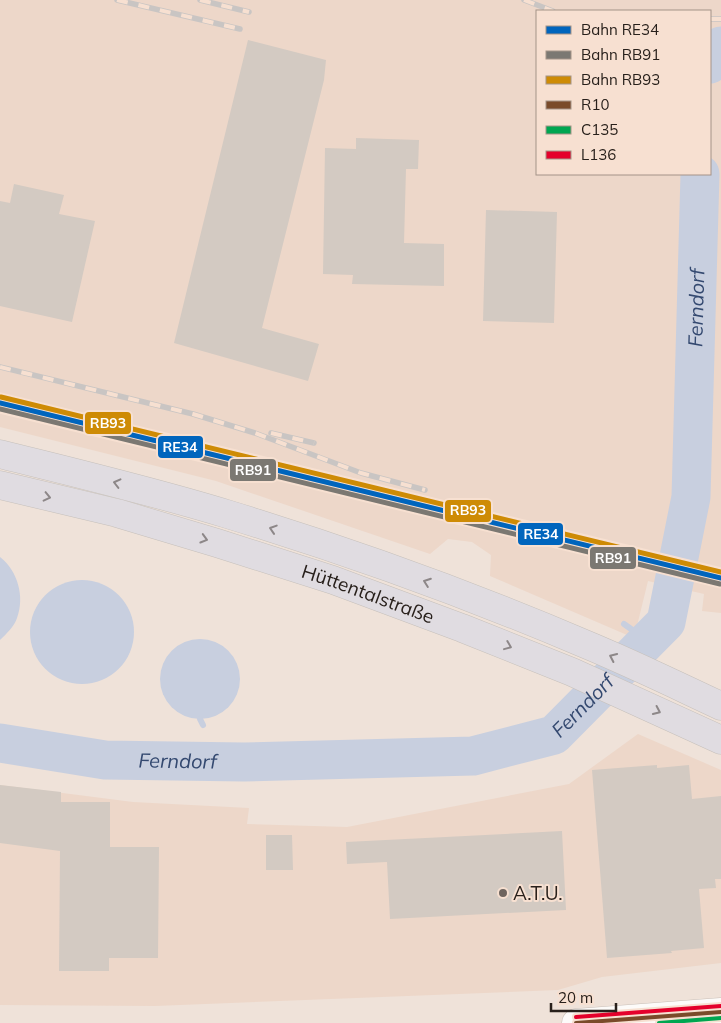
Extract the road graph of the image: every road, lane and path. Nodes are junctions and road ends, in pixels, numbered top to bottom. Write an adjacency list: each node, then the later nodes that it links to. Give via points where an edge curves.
1 (0, 454): 3 (highway, Hüttentalstraße, one-way to 1, via 585,644 350,554 226,514)
2 (0, 486): 4 (highway, Hüttentalstraße, one-way to 4, via 117,513 333,580 572,672)
3 (721, 706)
4 (721, 740)
5 (721, 1012): 6 (main road)
6 (576, 1023)

